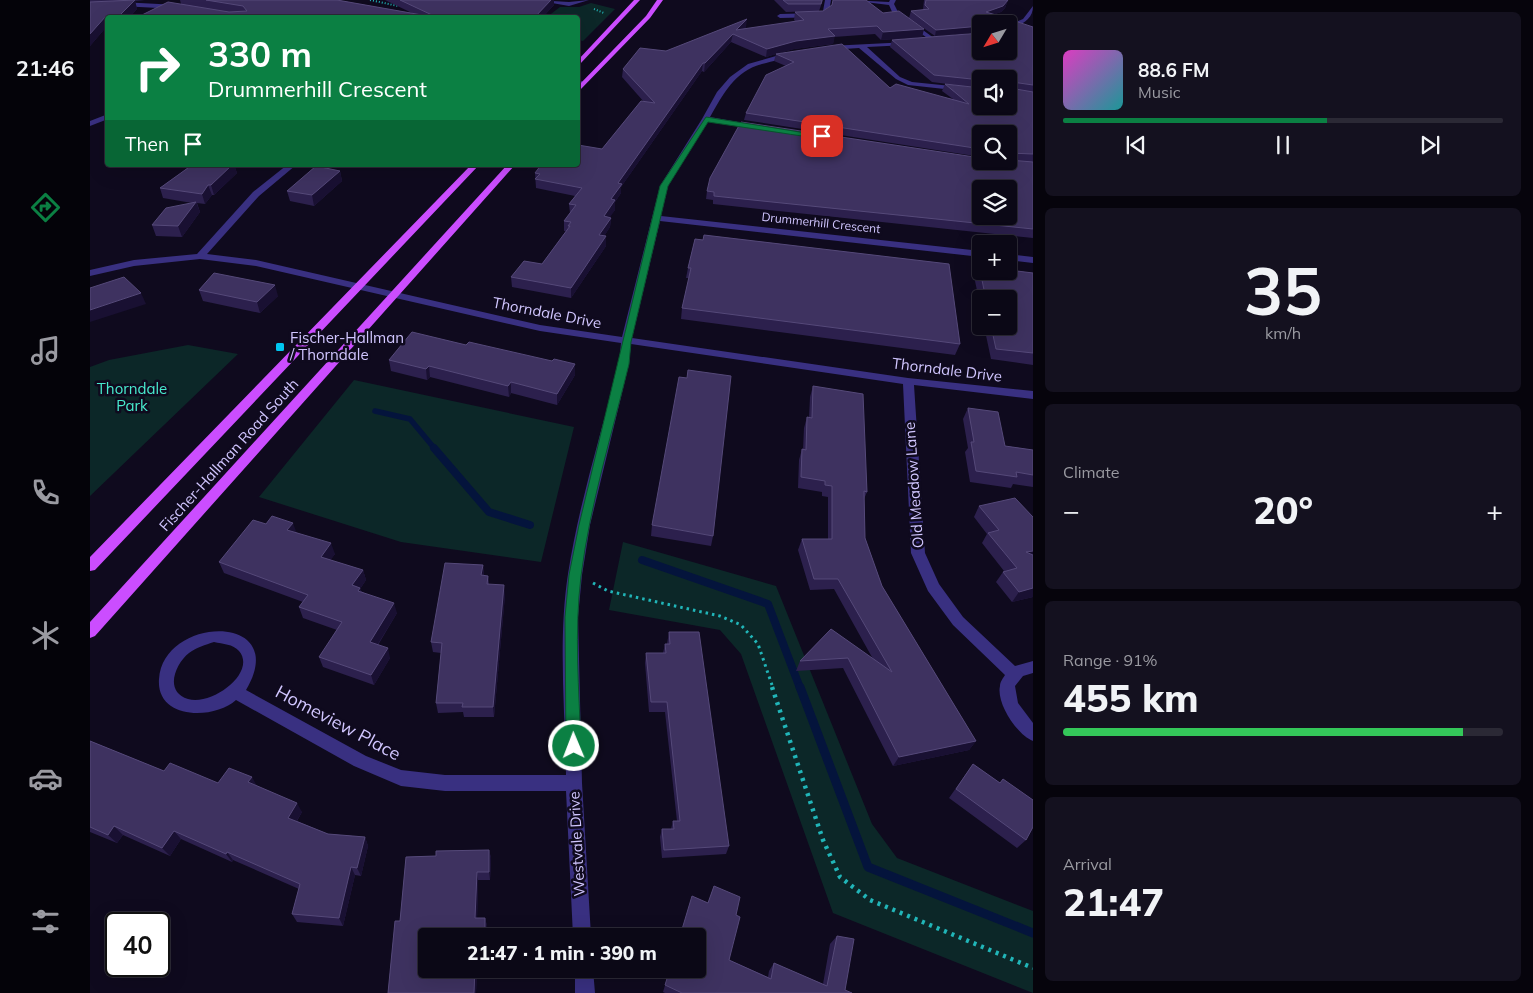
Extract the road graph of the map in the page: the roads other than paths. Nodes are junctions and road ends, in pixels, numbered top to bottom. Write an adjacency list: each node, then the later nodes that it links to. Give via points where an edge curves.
1 (538, 0): 2 (street, via 568,4)
2 (586, 0)
3 (637, 0): 16 (main road)
4 (660, 0): 17 (main road, via 648,17)
5 (828, 0): 11 (street, via 826,12 821,15)
6 (852, 0): 7 (street)
7 (892, 2): 13 (street, via 896,13 940,40)
8 (90, 6): 9 (street, via 149,4)
9 (185, 8)
10 (1033, 8): 12 (street)
11 (780, 16)
12 (1018, 23)
13 (861, 46): 14 (street); 18 (street, via 898,78 910,84)
14 (819, 49)
15 (803, 52): 20 (street, Westvale Drive, via 750,65 720,92)
16 (580, 60)
17 (580, 82)
18 (972, 90)
19 (105, 117): 21 (street)
20 (706, 119): 22 (street); 26 (street, Westvale Drive, via 664,186)
21 (90, 124)
22 (766, 128)
23 (290, 167): 28 (street, via 256,194)
24 (473, 167): 32 (main road, Fischer-Hallman Road South)
25 (509, 167): 33 (main road, Fischer-Hallman Road South)
26 (657, 218): 27 (street, Drummerhill Crescent); 34 (street, Westvale Drive)
27 (972, 253)
28 (200, 256): 31 (street, Thorndale Drive, via 134,263); 32 (street, Thorndale Drive, via 256,263)
29 (1017, 258): 30 (street)
30 (1033, 260)
31 (90, 273)
32 (359, 288): 33 (street, Thorndale Drive); 37 (main road, Fischer-Hallman Road South)
33 (394, 296): 34 (street, Thorndale Drive, via 540,328); 38 (main road, Fischer-Hallman Road South)
34 (626, 342): 35 (street, Thorndale Drive); 43 (street, Westvale Drive, via 624,364 584,525 575,575 571,617)
35 (908, 381): 36 (street, Thorndale Drive); 40 (street, Old Meadow Lane, via 918,553 933,587 958,621)
36 (1033, 395)
37 (90, 566)
38 (90, 632)
39 (1033, 667): 40 (street)
40 (1014, 674): 42 (street, via 1008,683 1007,698 1019,721)
41 (236, 692): 41 (street, via 248,675 249,653 243,644 226,636 198,640 185,648 169,666 165,681 170,696 186,706 209,706); 43 (street, Homeview Place, via 360,761 401,778 445,784)
42 (1033, 734)
43 (574, 783): 44 (street, Westvale Drive)
44 (582, 928)
45 (584, 978): 46 (street)
46 (585, 993)

